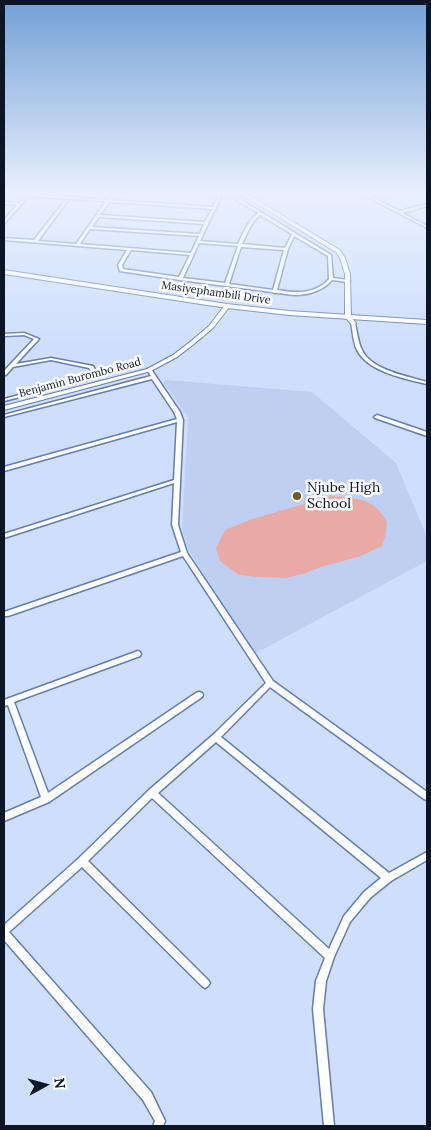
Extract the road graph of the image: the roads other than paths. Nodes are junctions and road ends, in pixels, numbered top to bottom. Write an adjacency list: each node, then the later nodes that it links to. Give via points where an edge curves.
1 (241, 245): 16 (street)
2 (87, 246): 8 (street)
3 (196, 246): 10 (street)
4 (249, 246): 9 (street)
5 (288, 246): 9 (street)
6 (312, 246): 14 (street, via 330,256)
7 (331, 246): 15 (street, via 346,262)
8 (130, 249): 10 (street); 13 (street, via 120,265 121,270)
9 (286, 249): 17 (street)
10 (192, 254): 13 (street)
11 (4, 272): 18 (main road, Masiyephambili Drive)
12 (4, 278): 18 (main road, Masiyephambili Drive)
13 (180, 279): 16 (street)
14 (331, 279): 15 (street); 17 (street, via 320,288 303,294)
15 (348, 281): 19 (street)
16 (227, 285): 17 (street)
17 (274, 292)
18 (225, 309): 19 (main road, Masiyephambili Drive); 21 (main road, Masiyephambili Drive); 25 (street, Benjamin Burombo Road, via 192,343)
19 (348, 317): 20 (main road, Masiyephambili Drive); 21 (street)
20 (427, 322)
21 (353, 323): 22 (main road, Masiyephambili Drive); 28 (street, via 359,350 368,362)
22 (427, 328)
23 (4, 335): 24 (street, via 24,334 37,339)
24 (12, 366): 26 (street); 29 (street, via 51,359 91,367 97,376)
25 (149, 370): 27 (street); 30 (street, Benjamin Burombo Road)
26 (4, 374)
27 (153, 377): 31 (street); 33 (street)
28 (427, 383)
29 (4, 400)
30 (4, 408)
31 (4, 416)
32 (377, 417): 34 (street)
33 (180, 420): 35 (street); 36 (street)
34 (427, 434)
35 (4, 469)
36 (176, 481): 37 (street); 38 (street, via 175,525)
37 (4, 536)
38 (184, 553): 39 (street); 41 (street)
39 (6, 614)
40 (138, 654): 43 (street)
41 (270, 683): 44 (street); 46 (street)
42 (198, 695): 47 (street)
43 (7, 702): 47 (street)
44 (216, 737): 45 (street); 51 (street)
45 (152, 793): 50 (street); 53 (street)
46 (427, 796)
47 (46, 799): 48 (street)
48 (4, 817)
49 (427, 856): 51 (street)
50 (82, 861): 52 (street); 54 (street)
51 (388, 878): 53 (street, via 357,905)
52 (4, 932): 55 (street, via 147,1096 160,1121)
53 (330, 956): 56 (street, via 321,981 318,1009)
54 (205, 983)
55 (158, 1126)
56 (329, 1126)

